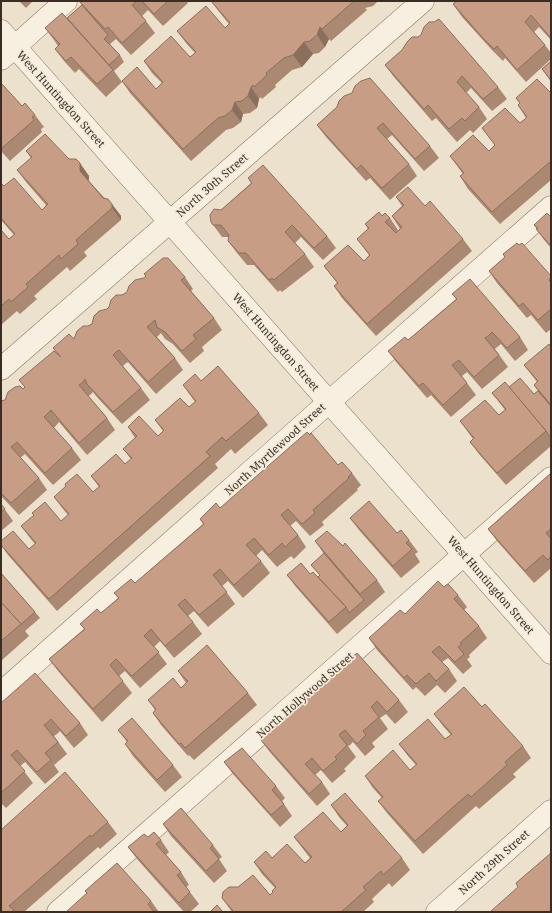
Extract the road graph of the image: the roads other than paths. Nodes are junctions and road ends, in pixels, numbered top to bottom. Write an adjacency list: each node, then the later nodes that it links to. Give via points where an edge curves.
1 (66, 1): 3 (street)
2 (423, 1): 5 (street, North 30th Street)
3 (6, 46): 5 (street, West Huntingdon Street)
4 (551, 207): 7 (street, North Myrtlewood Street)
5 (169, 221): 6 (street, North 30th Street); 7 (street, West Huntingdon Street)
6 (1, 369)
7 (329, 402): 9 (street, West Huntingdon Street); 11 (street, North Myrtlewood Street)
8 (551, 478): 9 (street, North Hollywood Street)
9 (464, 555): 10 (street, West Huntingdon Street); 13 (street, North Hollywood Street)
10 (551, 653)
11 (1, 693)
12 (551, 811): 14 (street, North 29th Street)
13 (58, 912)
14 (437, 912)

